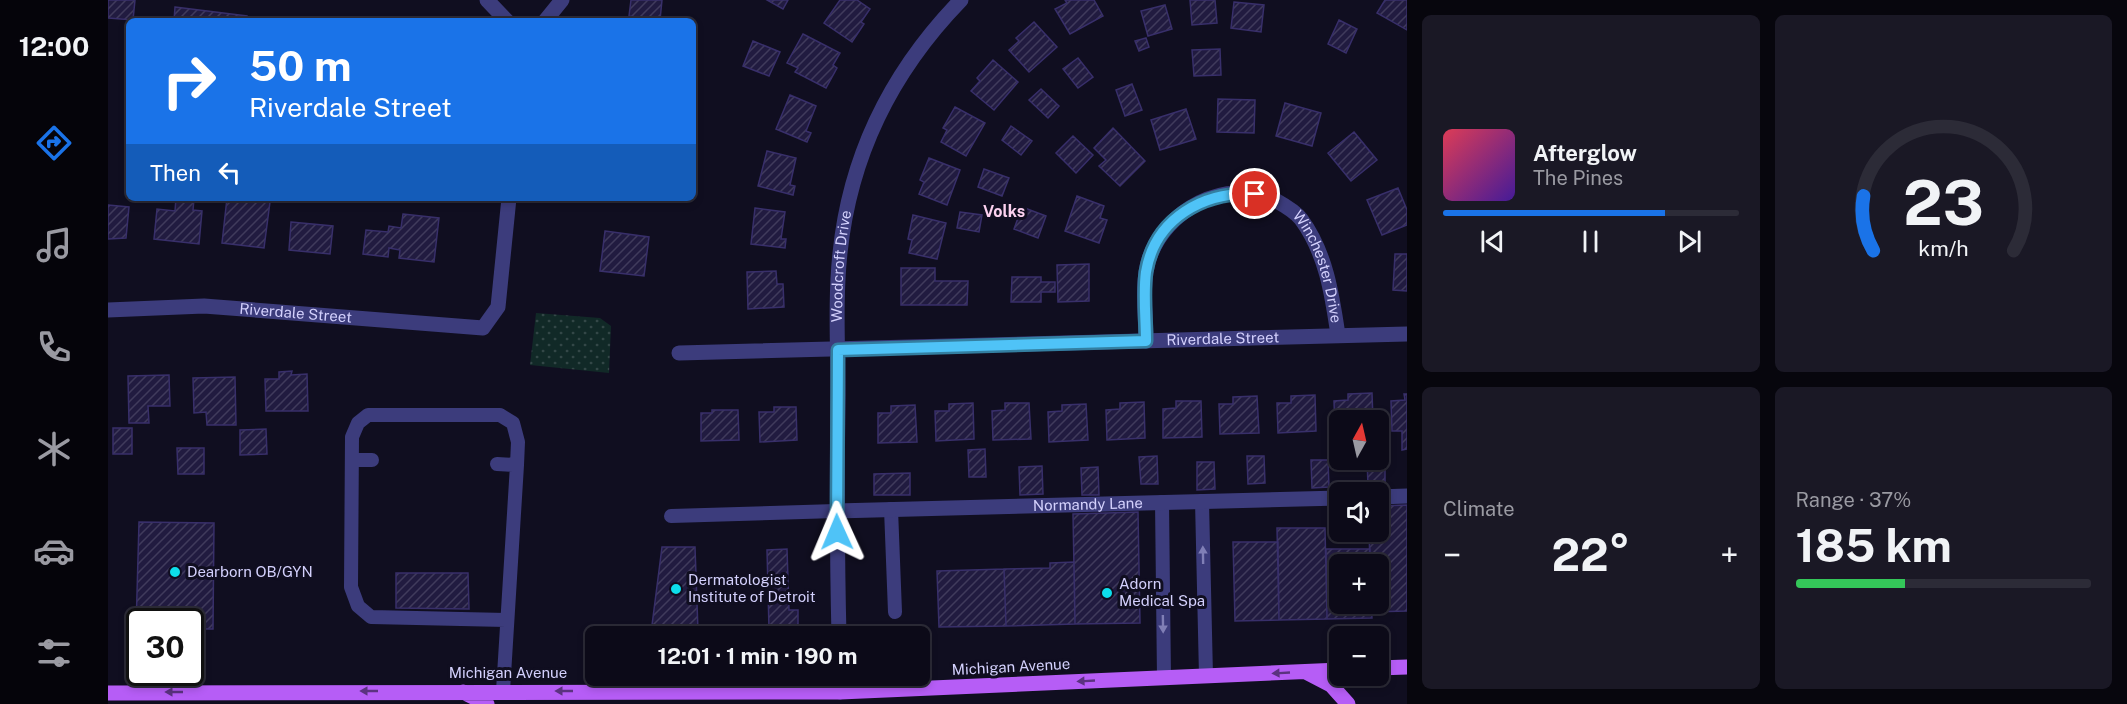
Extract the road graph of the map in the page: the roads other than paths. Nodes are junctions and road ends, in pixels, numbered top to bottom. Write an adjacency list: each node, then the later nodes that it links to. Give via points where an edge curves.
1 (562, 0): 5 (street)
2 (961, 0): 11 (street, Woodcroft Drive, via 913,55 890,91 856,167 840,256)
3 (488, 1): 4 (street)
4 (504, 18)
5 (547, 18)
6 (509, 201): 7 (street, Riverdale Street, via 498,307 483,327 204,306)
7 (108, 309)
8 (1407, 334): 9 (street, Riverdale Street)
9 (1338, 335): 10 (street, Riverdale Street); 10 (street, Winchester Drive, via 1326,270 1318,247 1299,217 1269,198 1234,193 1202,201 1170,223 1157,240 1146,274)
10 (1146, 341): 11 (street, Riverdale Street)
11 (838, 350): 12 (street, Riverdale Street); 23 (street, Woodcroft Drive)
12 (679, 353)
13 (352, 460): 14 (lane); 16 (lane, via 352,437 357,423 368,415 500,416 513,423); 26 (lane, via 351,587 358,606 371,617)
14 (372, 460)
15 (497, 464): 16 (lane)
16 (518, 465): 26 (lane)
17 (1389, 496): 18 (street)
18 (1407, 496)
19 (1329, 498): 20 (street, Normandy Lane)
20 (1202, 501): 21 (street, Normandy Lane); 32 (lane, one-way to 20)
21 (1162, 502): 22 (street, Normandy Lane); 33 (lane, one-way to 33)
22 (891, 509): 23 (street, Normandy Lane); 25 (lane)
23 (836, 511): 24 (lane); 27 (street, Woodcroft Drive)
24 (671, 516)
25 (895, 612)
26 (506, 620): 36 (lane)
27 (838, 626)
28 (1407, 667): 29 (main road)
29 (1389, 668)
30 (1329, 671): 31 (main road, Michigan Avenue)
31 (1304, 672): 32 (main road, Michigan Avenue, one-way to 32); 41 (main road, via 1331,685)
32 (1206, 676): 33 (main road, Michigan Avenue)
33 (1164, 678): 37 (main road, Michigan Avenue, one-way to 37)
34 (840, 686): 37 (street)
35 (459, 690): 36 (main road, Michigan Avenue); 38 (main road, Michigan Avenue, one-way to 38); 40 (main road)
36 (503, 691): 39 (main road, Michigan Avenue, one-way to 36)
37 (840, 692): 39 (main road, Michigan Avenue)
38 (108, 693)
39 (639, 698)
40 (487, 704)
41 (1348, 704)

